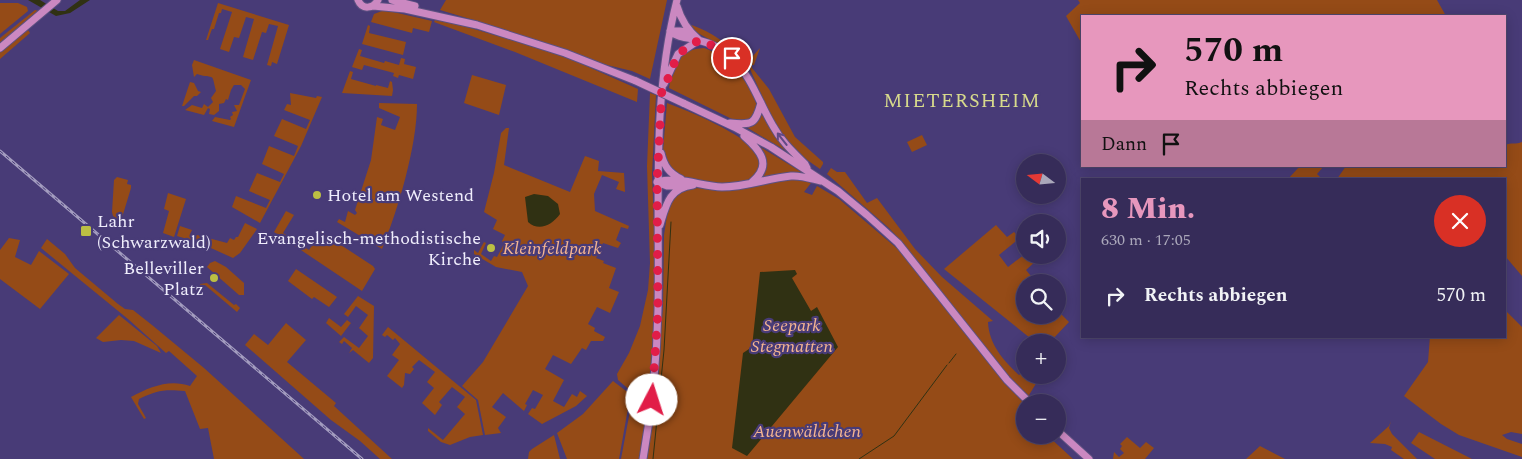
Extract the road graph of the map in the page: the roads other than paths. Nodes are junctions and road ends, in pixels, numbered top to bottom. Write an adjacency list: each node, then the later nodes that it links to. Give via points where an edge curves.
1 (392, 0): 6 (main road, via 457,16)
2 (55, 1): 10 (main road)
3 (357, 1): 5 (main road, via 364,7)
4 (676, 1): 7 (main road); 8 (main road, via 679,16)
5 (376, 3): 6 (main road)
6 (477, 25): 13 (main road, bridge, via 565,53)
7 (670, 31): 8 (main road); 9 (main road, via 673,35); 11 (main road)
8 (691, 34): 9 (main road)
9 (699, 40): 11 (main road, via 678,54); 12 (main road, via 732,58 749,78)
10 (0, 48)
11 (662, 86): 15 (main road)
12 (761, 103): 13 (main road, via 757,117 751,123); 16 (main road, one-way to 12, via 805,164 780,139)
13 (725, 122): 14 (main road)
14 (734, 127): 16 (main road, via 771,147); 19 (main road, via 752,143 762,158 764,166 761,173)
15 (658, 143): 17 (main road); 18 (main road, via 668,171)
16 (809, 174): 19 (main road); 21 (main road, via 826,183 898,243)
17 (657, 182): 18 (main road); 20 (main road)
18 (683, 183): 19 (main road, via 723,187); 20 (main road, via 667,203)
19 (750, 184)
20 (658, 232): 23 (main road, via 655,363)
21 (1020, 394)
22 (1066, 438): 24 (main road)
23 (643, 459)
24 (1089, 459)

